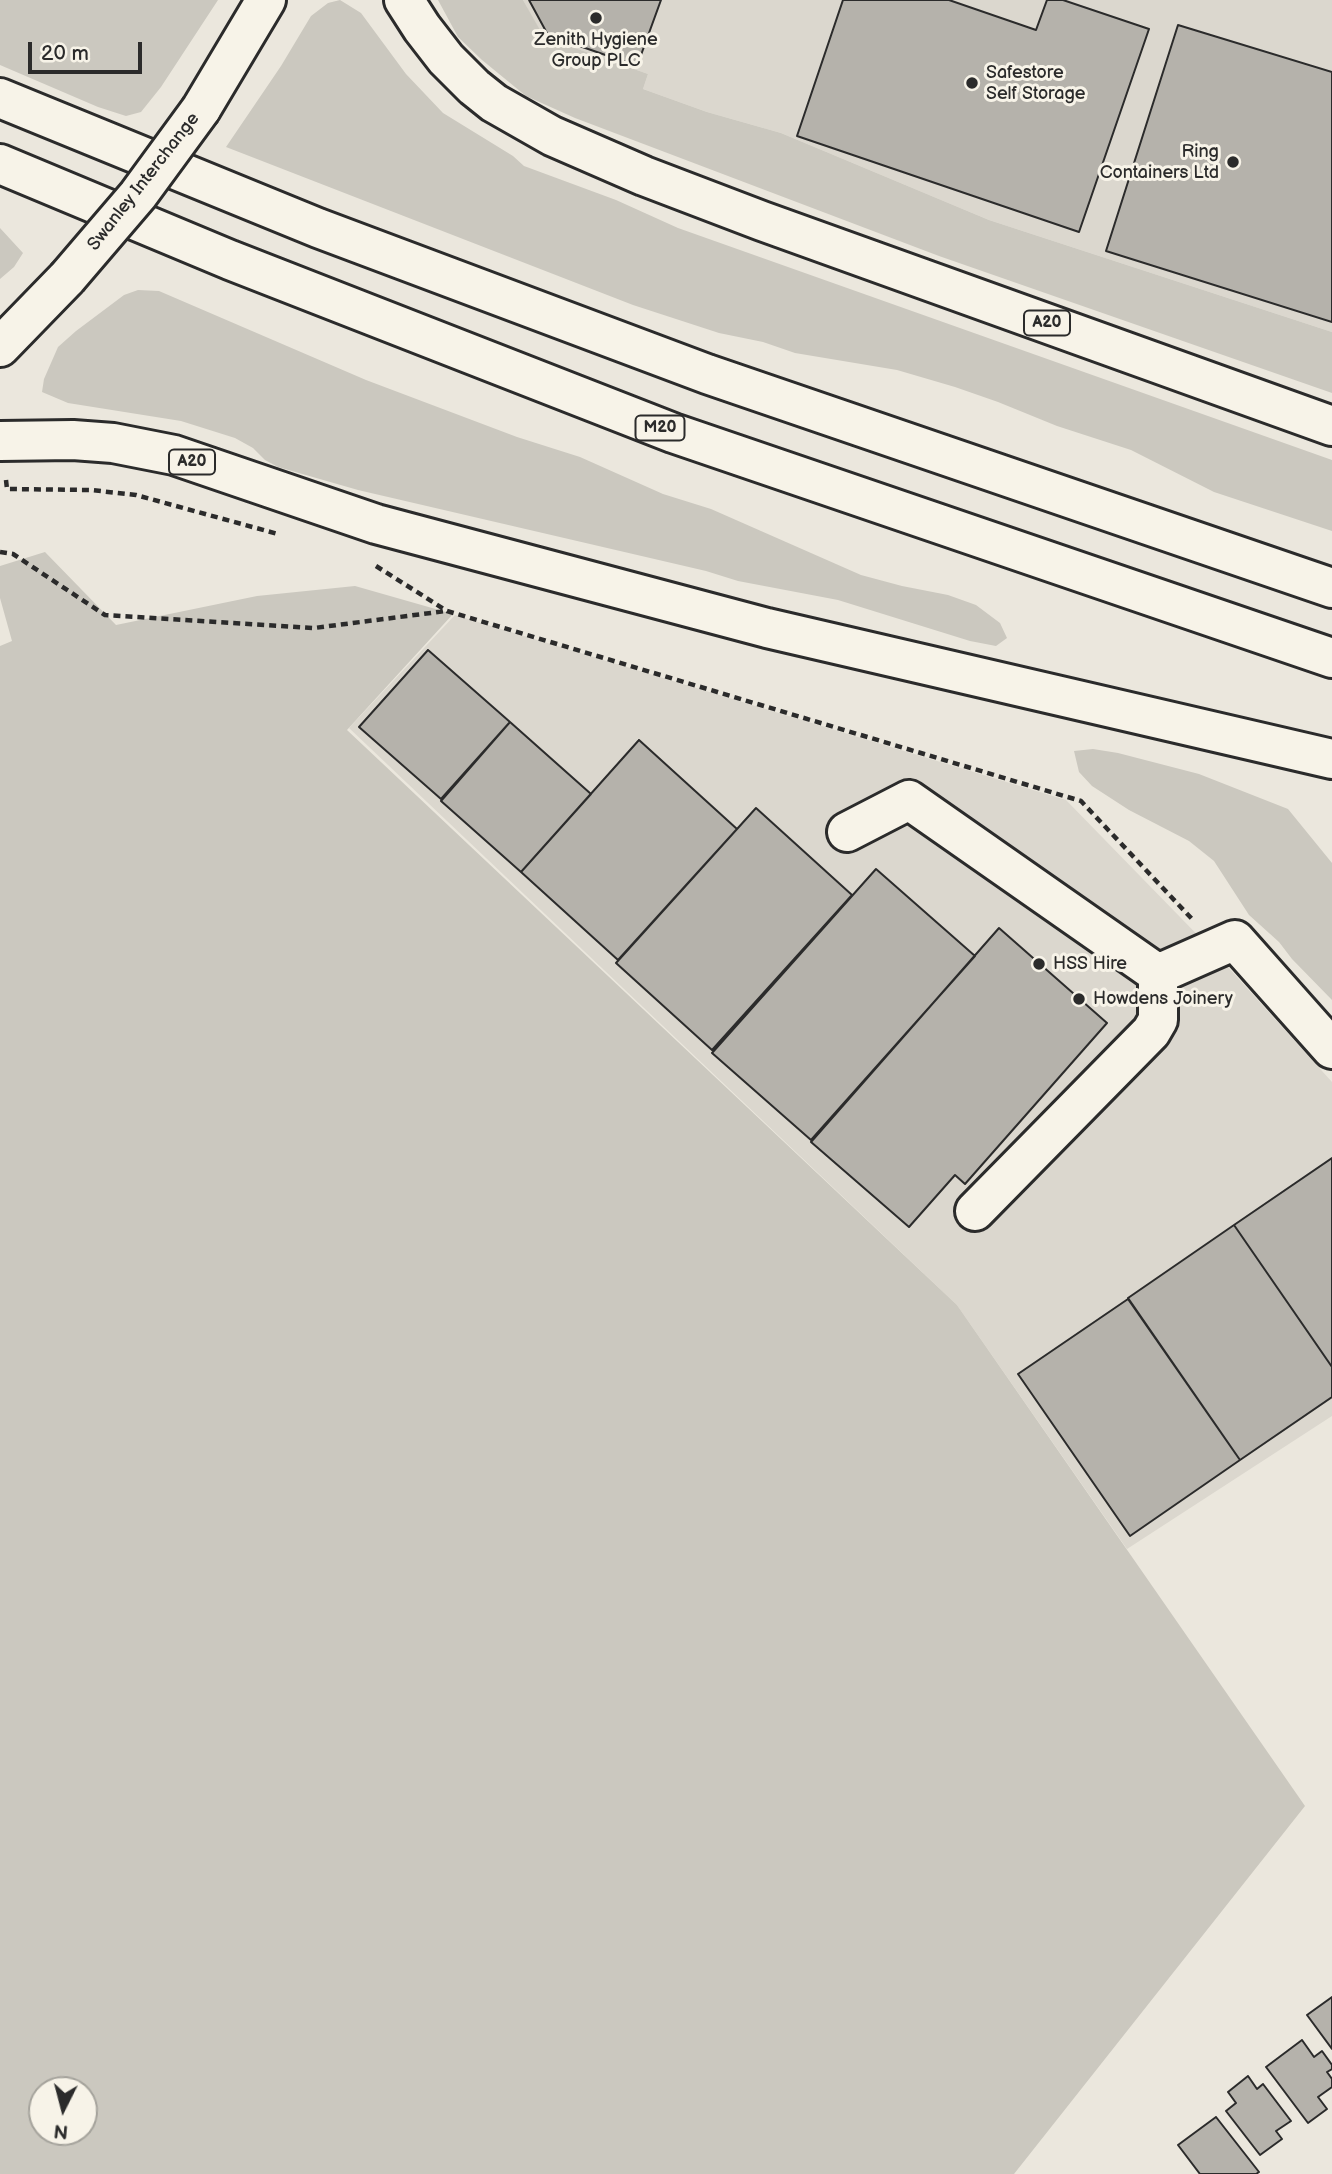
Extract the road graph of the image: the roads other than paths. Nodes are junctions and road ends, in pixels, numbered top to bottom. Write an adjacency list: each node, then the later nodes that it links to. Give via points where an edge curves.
1 (266, 0): 5 (main road, Swanley Interchange, bridge, via 201,109 138,195)
2 (404, 0): 6 (main road, A20, via 430,38 474,87 552,136 762,221)
3 (0, 97): 8 (main road, via 318,229 694,369)
4 (0, 164): 9 (main road, M20, via 230,260 673,433)
5 (0, 347)
6 (1332, 426)
7 (0, 441): 10 (main road, A20, via 113,443 174,455 376,524 754,624)
8 (1332, 588)
9 (1332, 658)
10 (1332, 759)
11 (847, 832): 12 (main road, via 909,800)
12 (1158, 974): 13 (main road, via 1235,940); 14 (main road, via 1158,1020 1151,1032)
13 (1332, 1049)
14 (975, 1212)

